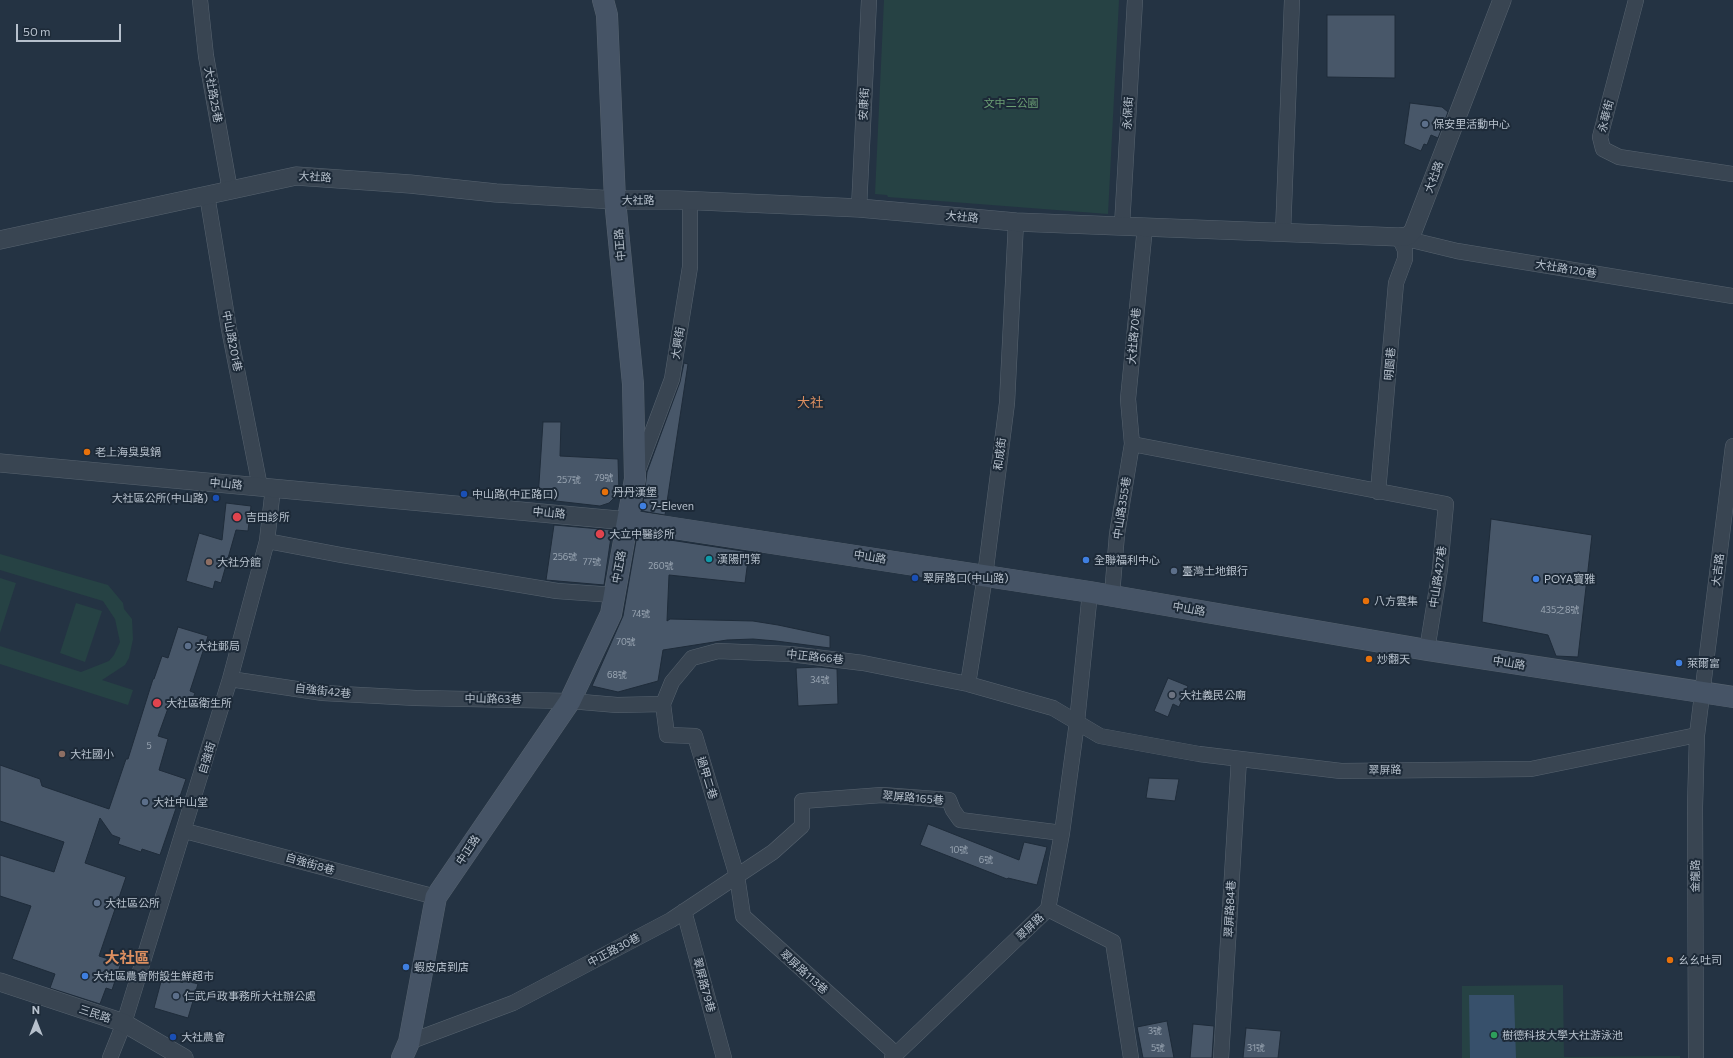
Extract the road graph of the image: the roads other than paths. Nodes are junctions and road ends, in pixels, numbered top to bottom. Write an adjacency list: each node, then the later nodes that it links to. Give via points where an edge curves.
1 (200, 0): 9 (street, 大社路25巷, via 206,56)
2 (603, 0): 11 (main road, 中正路, via 607,15)
3 (869, 0): 13 (street, 安康街)
4 (1135, 0): 15 (street, 永保街)
5 (1292, 0): 17 (street)
6 (1502, 0): 18 (street, 大社路, via 1414,231)
7 (1636, 0): 8 (street, 永華街, via 1600,137 1603,149 1620,157)
8 (1733, 174)
9 (230, 190): 10 (street, 大社路); 11 (street, 大社路, via 296,176)
10 (207, 195): 19 (street, 大社路); 25 (street, 中山路201巷, via 229,328)
11 (616, 200): 12 (street, 大社路); 24 (main road, 中正路, via 633,384)
12 (690, 201): 13 (street, 大社路); 24 (street, 大興街, via 690,267 672,379)
13 (859, 208): 14 (street, 大社路)
14 (1016, 222): 15 (street, 大社路); 29 (street, 和成街, via 1007,404)
15 (1122, 226): 16 (street, 大社路)
16 (1145, 227): 17 (street, 大社路); 21 (street, 大社路70巷, via 1128,399)
17 (1283, 233): 18 (street, 大社路)
18 (1399, 238): 20 (street, 大社路120巷, via 1457,252); 26 (street, 明園巷, via 1405,250 1405,259 1396,284)
19 (0, 240)
20 (1733, 296)
21 (1132, 444): 26 (street); 32 (street, 中山路355巷, via 1117,534)
22 (1733, 446): 36 (street, 大吉路)
23 (0, 463): 25 (street, 中山路)
24 (635, 479): 27 (main road, 中正路)
25 (267, 488): 27 (street, 中山路); 28 (street, 自強街)
26 (1378, 492): 33 (street, 中山路427巷, via 1446,504 1440,569)
27 (628, 521): 29 (main road, 中山路); 31 (main road, 中正路)
28 (267, 541): 31 (street, via 557,591); 34 (street, 自強街)
29 (985, 576): 30 (main road, 中山路); 35 (street, 和成街)
30 (1090, 592): 32 (main road, 中山路); 41 (street, 翠屏路)
31 (614, 594): 39 (main road, 中正路, via 611,614)
32 (1112, 595): 33 (main road, 中山路)
33 (1427, 650): 36 (main road, 中山路)
34 (230, 679): 38 (street, 自強街42巷, via 323,693); 45 (street, 自強街)
35 (968, 684): 40 (street, 中正路66巷, via 863,663 790,654 718,651 692,658 672,682); 41 (street, 中正路66巷, via 1053,708)
36 (1702, 694): 37 (main road, 中山路); 42 (street, 金龍路)
37 (1733, 697)
38 (416, 698): 39 (street, 中山路63巷)
39 (570, 701): 40 (street, via 617,705); 48 (main road, 中正路)
40 (663, 704): 47 (street, 過甲二巷, via 667,735 695,736)
41 (1077, 722): 43 (street, 翠屏路, via 1100,736); 46 (street, 翠屏路)
42 (1697, 735): 43 (street, 翠屏路, via 1531,769 1341,771); 60 (street, 金龍路)
43 (1239, 759): 59 (street, 翠屏路84巷)
44 (802, 826): 46 (street, 翠屏路165巷, via 802,801 882,795 949,800 952,810 960,820); 47 (street, 中正路30巷, via 773,852)
45 (185, 831): 48 (street, 自強街8巷); 52 (street, 自強街)
46 (1062, 833): 49 (street, 翠屏路)
47 (737, 876): 50 (street, 中正路30巷); 54 (street, 翠屏路113巷, via 743,916)
48 (436, 897): 53 (main road, 中正路)
49 (1048, 909): 54 (street, 翠屏路); 58 (street, via 1113,942)
50 (684, 911): 53 (street, 中正路30巷, via 514,1003); 57 (street, 翠屏路79巷)
51 (0, 982): 52 (street, 三民路)
52 (124, 1023): 55 (street, 自強街); 56 (street, 三民路)
53 (405, 1050)
54 (894, 1056)
55 (110, 1058)
56 (184, 1058)
57 (724, 1058)
58 (1131, 1058)
59 (1221, 1058)
60 (1696, 1058)

